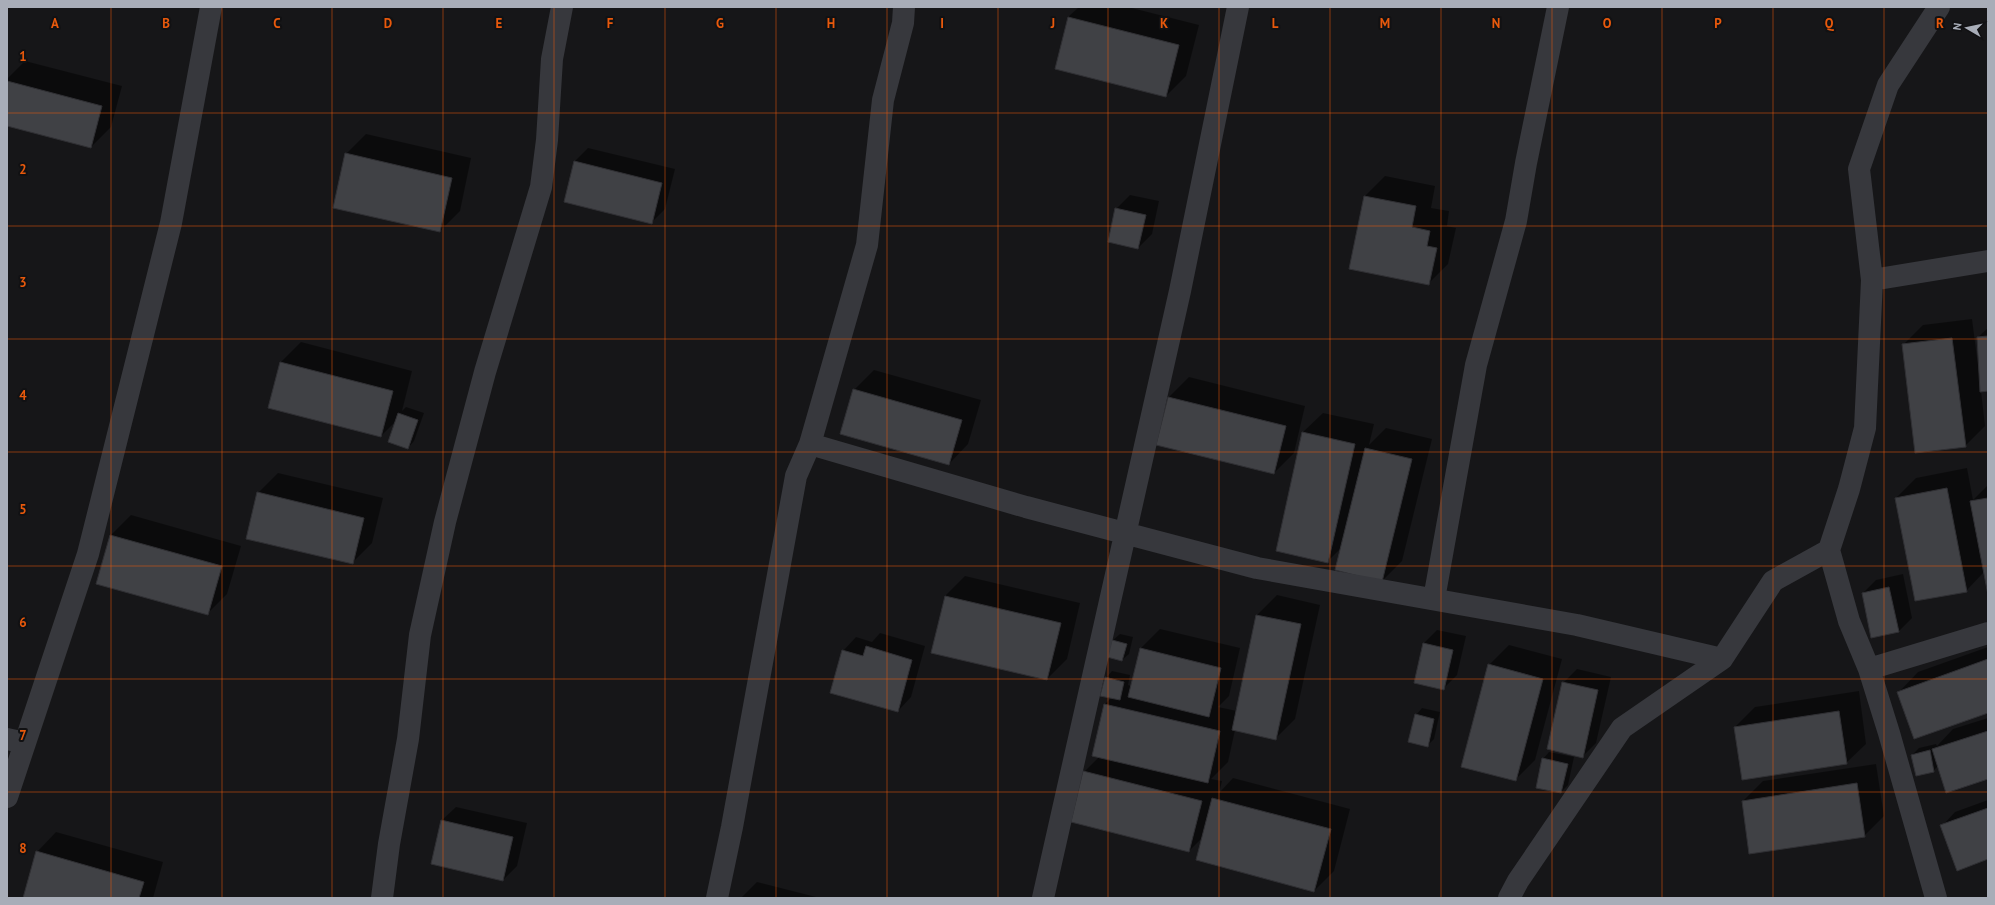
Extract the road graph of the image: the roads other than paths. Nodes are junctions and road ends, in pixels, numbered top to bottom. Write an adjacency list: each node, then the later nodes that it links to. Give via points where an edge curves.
1 (211, 7): 16 (street, via 171,223 90,546)
2 (562, 7): 18 (street, via 552,59 547,140 541,186 485,372 443,530 420,635 408,739 388,844)
3 (904, 7): 9 (street, via 903,23 883,100 866,245)
4 (1238, 7): 10 (street, via 1180,291)
5 (1558, 7): 12 (street, via 1516,221 1476,365)
6 (1939, 7): 8 (street, via 1888,85 1859,169)
7 (1988, 261): 8 (street)
8 (1872, 280): 11 (street, via 1865,428)
9 (810, 444): 10 (street); 19 (street, via 796,476)
10 (1126, 534): 12 (street, via 1257,568); 20 (street)
11 (1829, 550): 14 (street, via 1773,581); 15 (street, via 1849,621)
12 (1434, 599): 14 (street, via 1577,625)
13 (1988, 633): 15 (street)
14 (1722, 659): 21 (street, via 1622,728)
15 (1869, 669): 22 (street)
16 (16, 741): 17 (street)
17 (7, 797)
18 (382, 898)
19 (717, 898)
20 (1043, 898)
21 (1509, 898)
22 (1936, 898)

